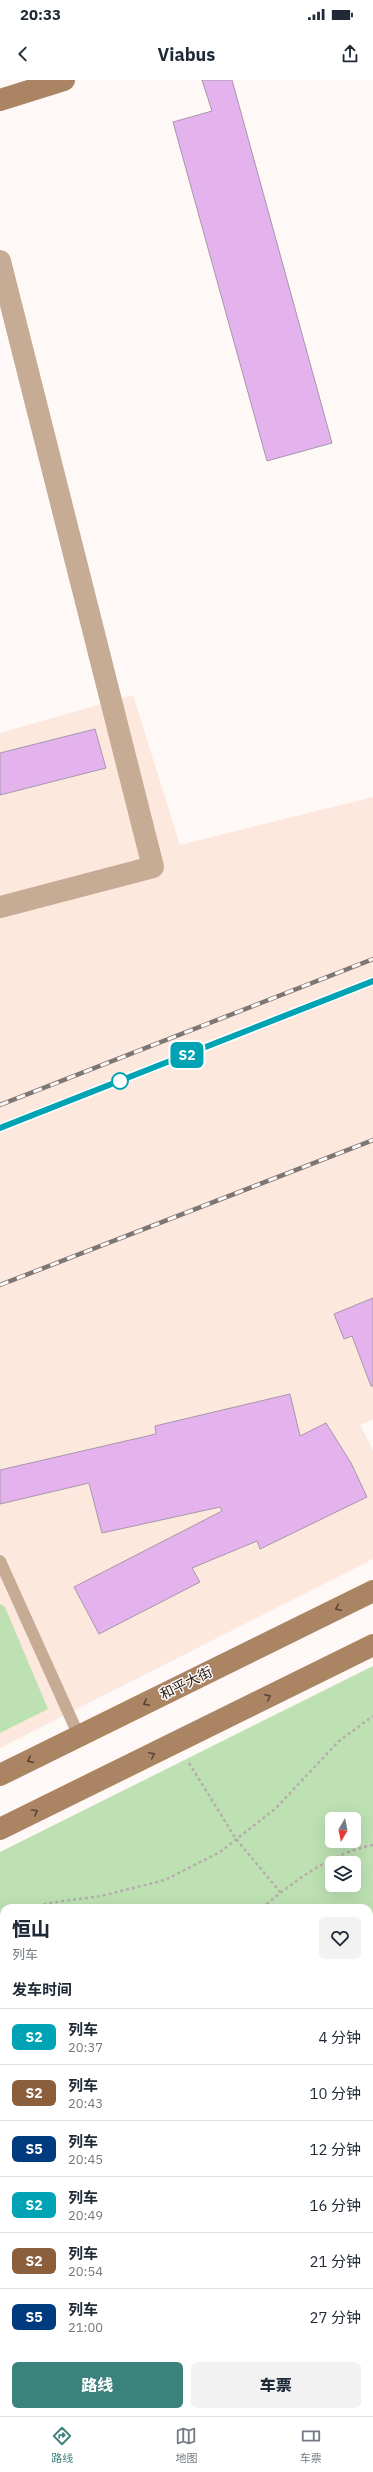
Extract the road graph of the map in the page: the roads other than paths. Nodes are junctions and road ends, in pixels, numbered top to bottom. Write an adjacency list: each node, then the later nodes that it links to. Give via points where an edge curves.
1 (64, 80): 2 (main road)
2 (0, 100)
3 (0, 261): 4 (street, via 153,867)
4 (0, 907)
5 (0, 1561): 6 (lane)
6 (6, 1587): 9 (lane)
7 (373, 1591): 9 (main road, 和平大街, one-way to 9)
8 (373, 1645): 11 (main road, one-way to 8)
9 (78, 1736): 10 (main road, 和平大街, one-way to 10)
10 (0, 1775)
11 (0, 1829)

